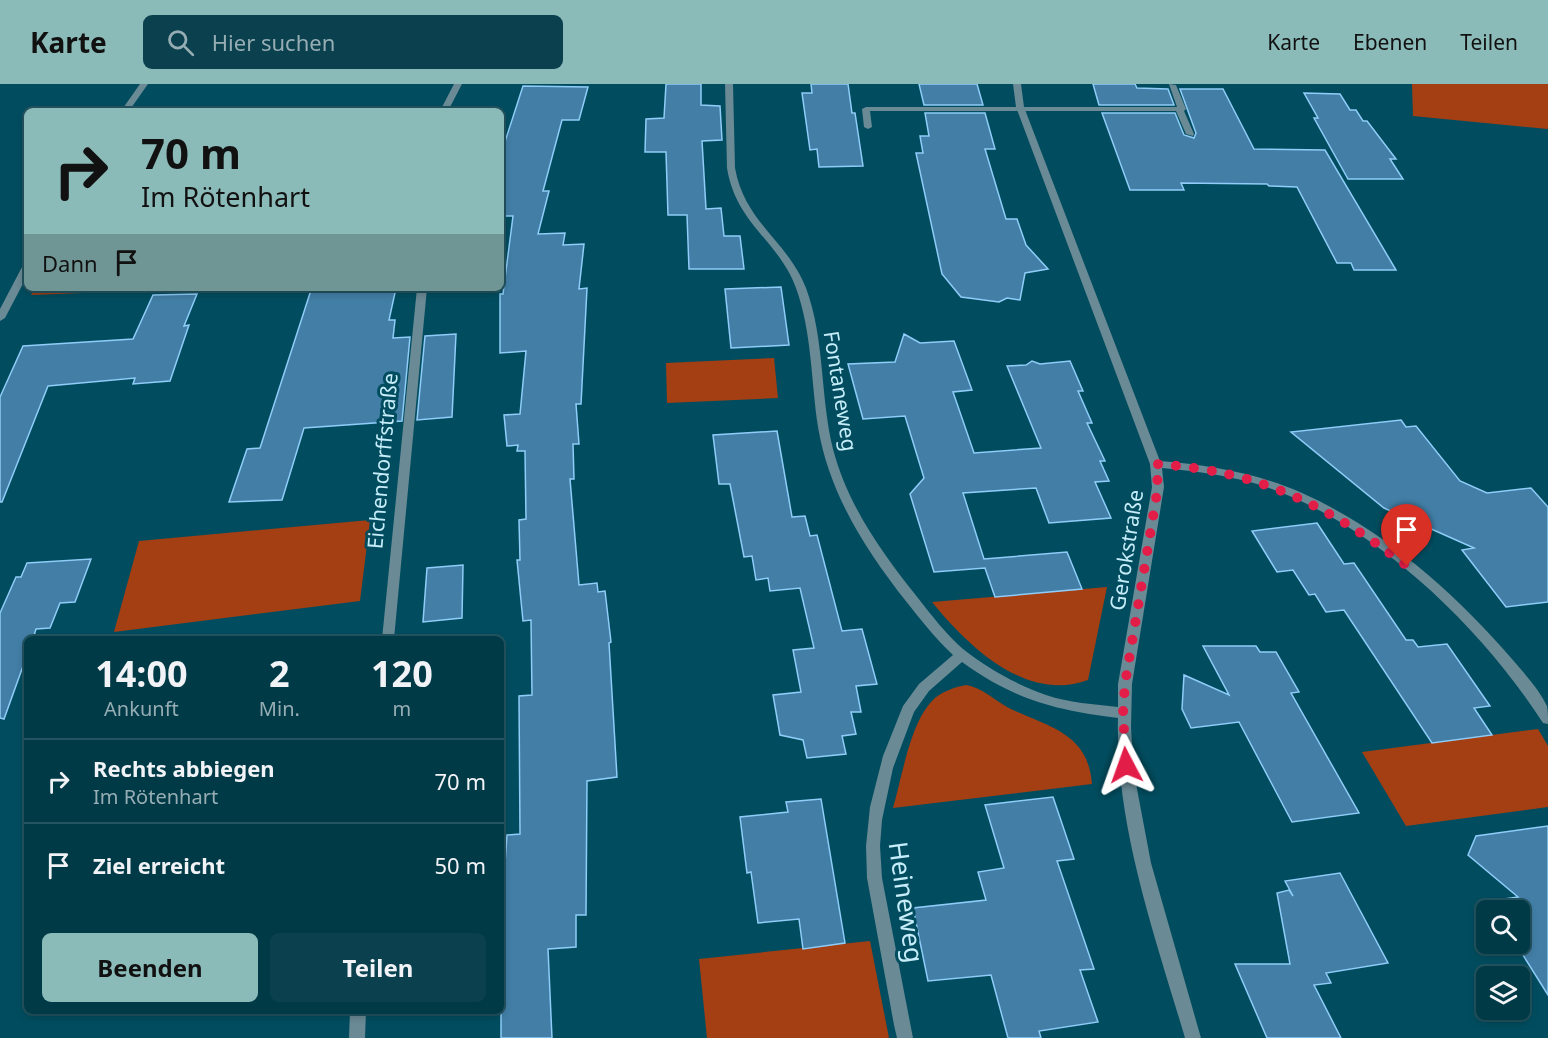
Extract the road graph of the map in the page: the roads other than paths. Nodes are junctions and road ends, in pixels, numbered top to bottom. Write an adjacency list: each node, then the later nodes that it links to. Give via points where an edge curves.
1 (144, 84): 7 (street)
2 (458, 84): 8 (street)
3 (729, 84): 17 (street, Fontaneweg, via 732,182 743,204 801,285 809,312 828,450 844,494 858,525 905,592)
4 (1017, 84): 6 (street, Gerokstraße)
5 (1172, 85): 9 (street)
6 (1020, 107): 9 (street); 10 (street, via 866,109); 15 (street, Gerokstraße)
7 (126, 108)
8 (446, 108)
9 (1179, 109): 11 (street)
10 (868, 127)
11 (1190, 134)
12 (24, 273): 14 (street)
13 (422, 291): 16 (street, Eichendorffstraße)
14 (0, 318)
15 (1156, 464): 18 (street, Gerokstraße, via 1158,487); 19 (street, via 1195,467 1264,483 1297,495 1370,537 1462,613 1519,675)
16 (388, 636)
17 (962, 655): 18 (street, Fontaneweg, via 1035,696 1059,704); 22 (street, Heineweg, via 918,692 902,720 874,823 877,895)
18 (1123, 713): 23 (street, Gerokstraße, via 1126,765 1142,854)
19 (1548, 719)
20 (358, 1014): 21 (street)
21 (357, 1038)
22 (905, 1038)
23 (1193, 1038)

